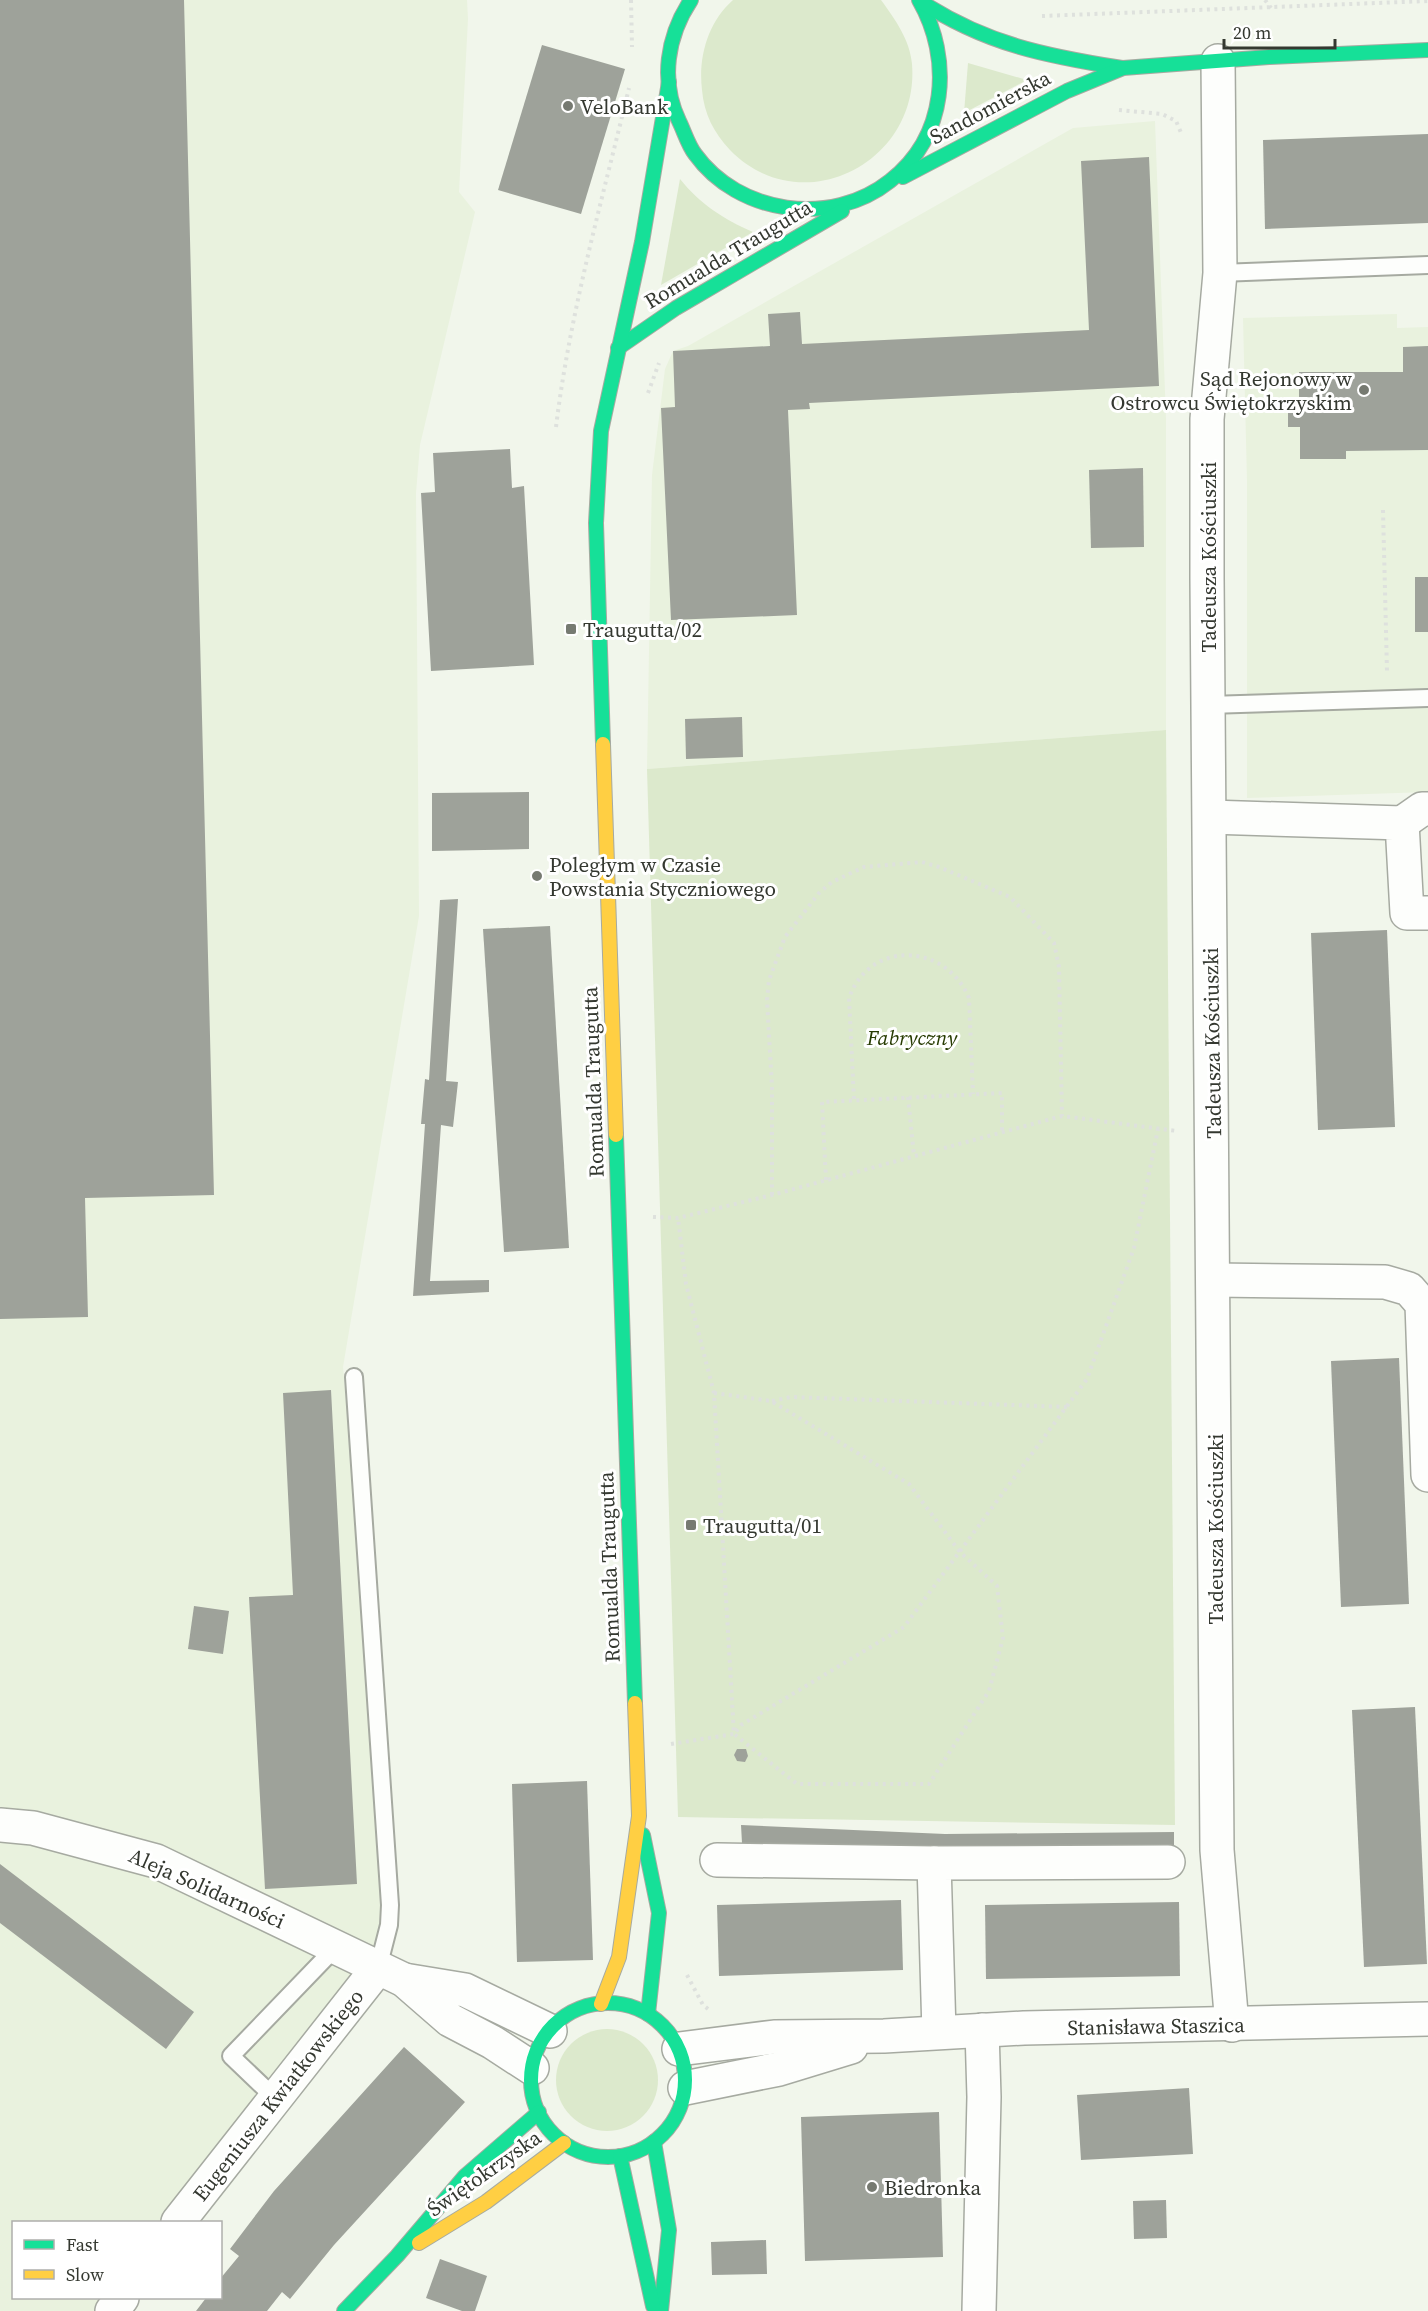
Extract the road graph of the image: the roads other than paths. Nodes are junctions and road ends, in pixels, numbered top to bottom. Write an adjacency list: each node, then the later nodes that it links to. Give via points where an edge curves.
1 (691, 0): 4 (main road)
2 (920, 1): 7 (main road, Sandomierska, via 962,29 1003,45 1037,55); 9 (main road, via 939,48 941,88 937,108 932,128 910,163)
3 (668, 10): 4 (main road)
4 (670, 41): 8 (main road)
5 (1428, 50): 6 (main road, Sandomierska)
6 (1218, 61): 7 (main road, Sandomierska); 12 (street, Tadeusza Kościuszki)
7 (1124, 68): 9 (main road, Sandomierska, via 1067,91)
8 (669, 82): 10 (main road, via 677,122 696,158 743,197 762,205 802,212); 13 (main road, Romualda Traugutta, via 642,242)
9 (880, 189): 10 (main road)
10 (862, 199): 13 (main road, Romualda Traugutta, via 685,303)
11 (1428, 265): 12 (lane)
12 (1220, 273): 15 (street, Tadeusza Kościuszki, via 1207,419)
13 (618, 348): 23 (main road, Romualda Traugutta, via 601,430 596,523)
14 (1428, 698): 15 (lane)
15 (1209, 705): 17 (street, Tadeusza Kościuszki)
16 (1415, 816): 17 (street); 18 (street, via 1407,913)
17 (1210, 817): 19 (street, Tadeusza Kościuszki)
18 (1428, 913)
19 (1214, 1280): 20 (street, via 1385,1282 1409,1289); 33 (street, Tadeusza Kościuszki, via 1217,1850)
20 (1425, 1304): 22 (street)
21 (354, 1377): 29 (lane, via 390,1905)
22 (1428, 1476)
23 (639, 1816): 30 (main road, Romualda Traugutta, via 619,1957); 31 (main road, Romualda Traugutta, via 659,1913)
24 (0, 1826): 28 (street, Aleja Solidarności, via 33,1828 156,1861)
25 (717, 1860): 27 (street)
26 (1168, 1862): 27 (street)
27 (934, 1863): 36 (street)
28 (336, 1947): 29 (street, Aleja Solidarności); 41 (lane, via 231,2056)
29 (391, 1974): 35 (street, Aleja Solidarności, via 465,1990); 39 (street, Aleja Solidarności, via 450,2020); 41 (street, Eugeniusza Kwiatkowskiego)
30 (601, 2004): 31 (main road, via 623,2005); 35 (main road, via 579,2009)
31 (648, 2014): 38 (main road, via 662,2025)
32 (1428, 2019): 33 (street, Stanisława Staszica)
33 (1232, 2025): 34 (street, Stanisława Staszica)
34 (982, 2030): 36 (street, Stanisława Staszica); 53 (street)
35 (550, 2031): 39 (main road)
36 (939, 2032): 37 (street, Stanisława Staszica)
37 (885, 2036): 38 (street, Stanisława Staszica, via 774,2037); 40 (street, Stanisława Staszica, via 779,2069)
38 (679, 2049): 40 (main road)
39 (532, 2068): 42 (main road, via 532,2089)
40 (685, 2088): 43 (main road, via 672,2123)
41 (274, 2097): 46 (street, Eugeniusza Kwiatkowskiego)
42 (539, 2112): 44 (main road); 47 (main road, Świętokrzyska, via 465,2176)
43 (654, 2142): 45 (main road); 52 (main road, via 669,2230)
44 (564, 2143): 45 (main road, via 596,2156); 47 (main road, Świętokrzyska, via 486,2202)
45 (620, 2156): 51 (main road)
46 (180, 2221)
47 (397, 2256): 50 (main road, Świętokrzyska)
48 (121, 2299): 49 (street)
49 (112, 2311)
50 (344, 2311)
51 (654, 2311)
52 (661, 2311)
53 (979, 2311)

